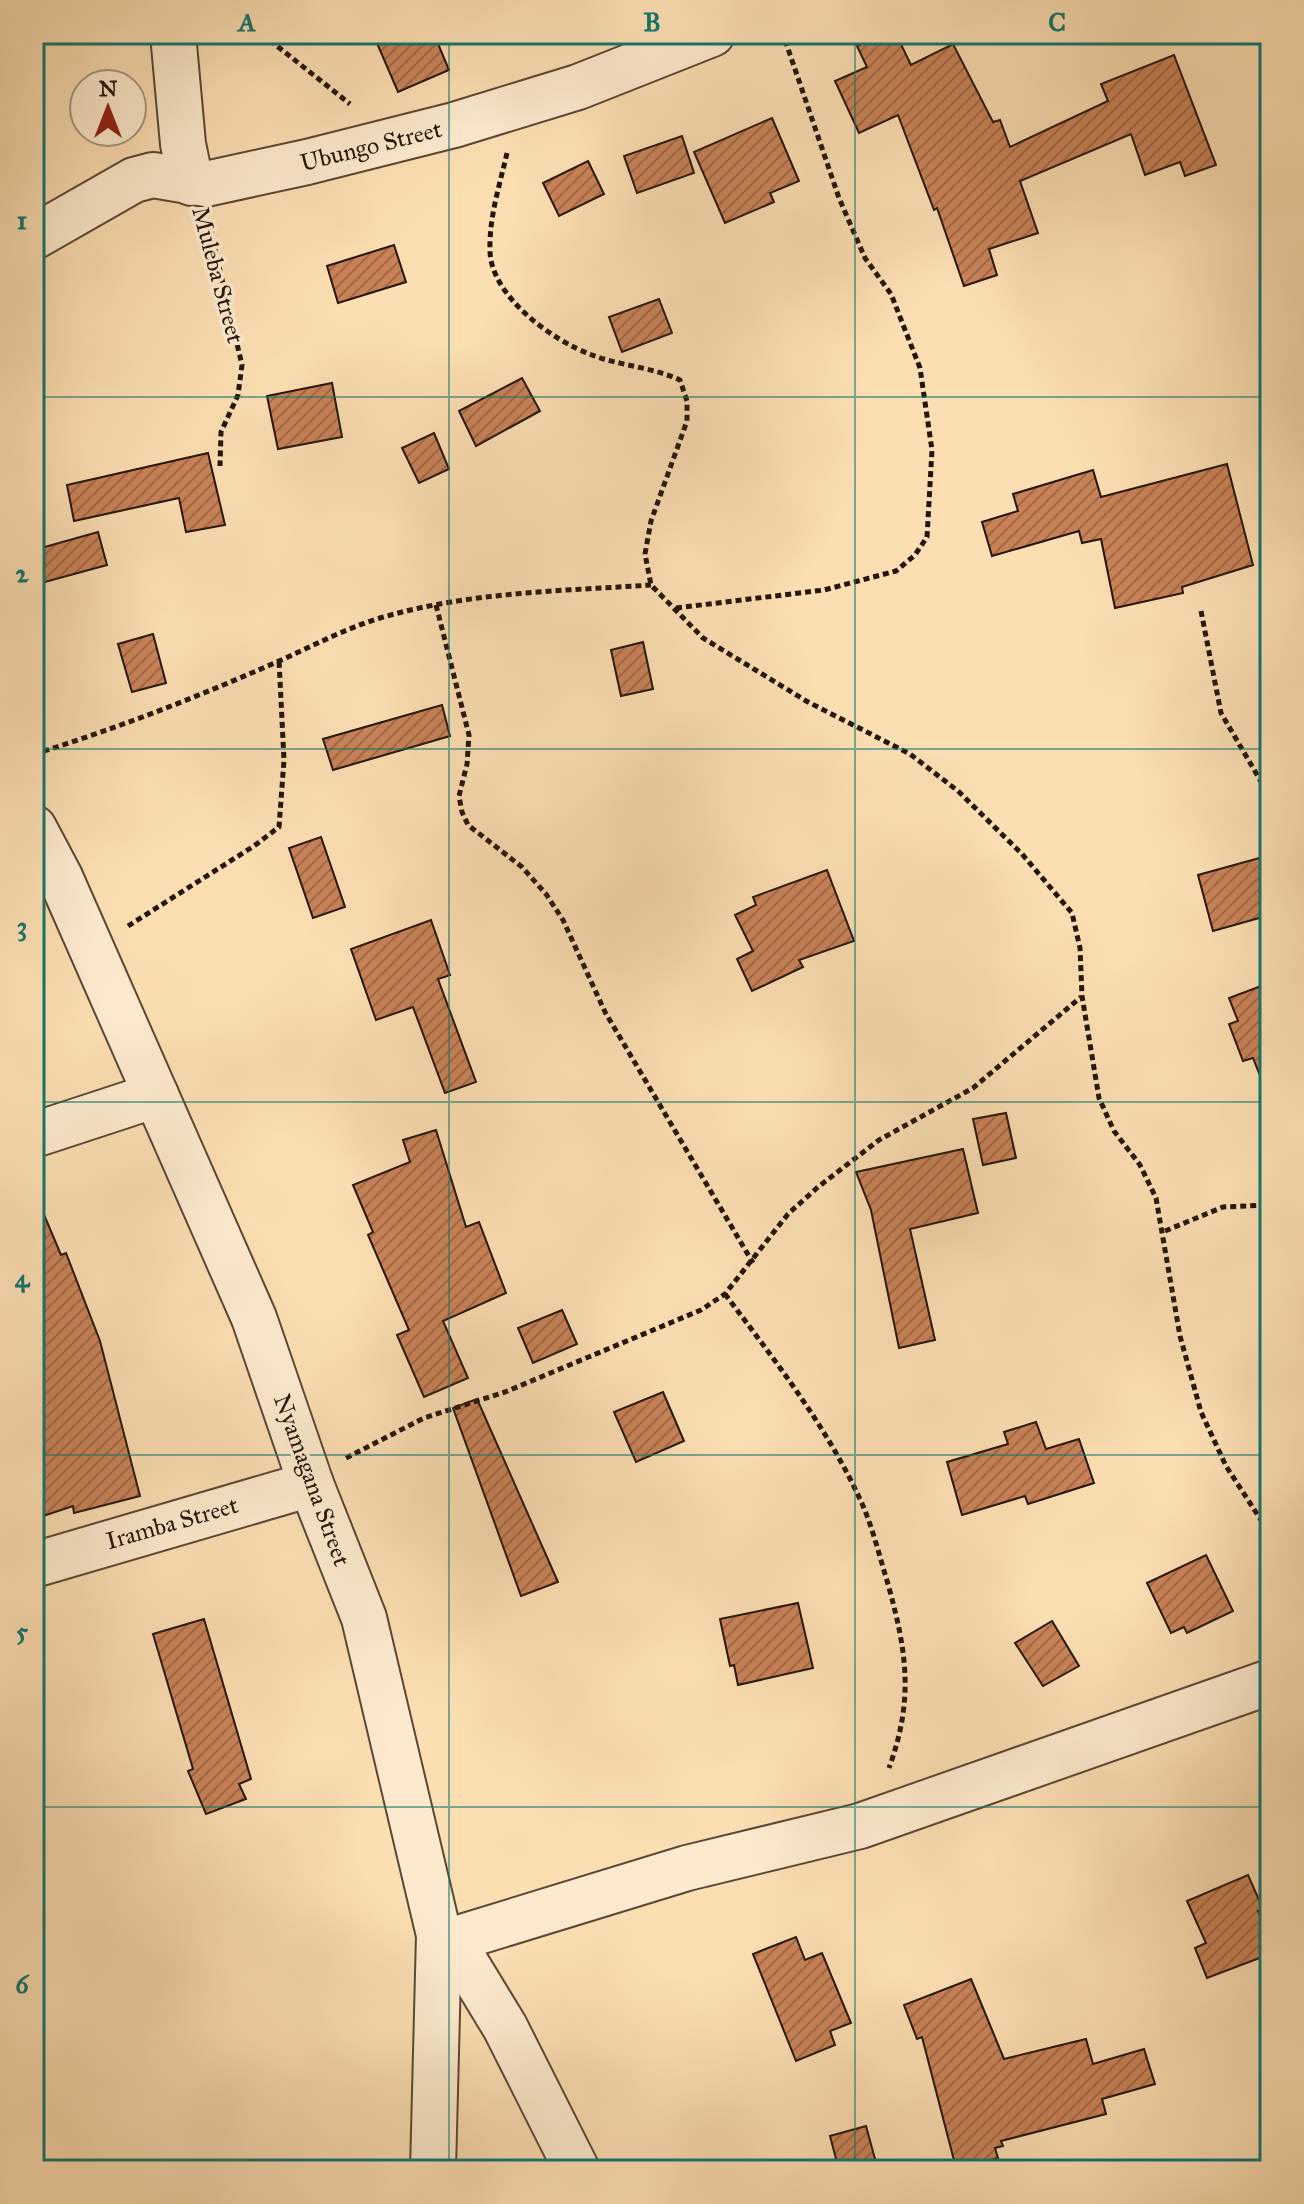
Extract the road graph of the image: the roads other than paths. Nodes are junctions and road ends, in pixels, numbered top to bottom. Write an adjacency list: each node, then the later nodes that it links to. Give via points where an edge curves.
1 (173, 34): 3 (street, Muleba Street)
2 (712, 34): 3 (street, Ubungo Street, via 518,105 224,182)
3 (191, 183): 4 (street, Ubungo Street, via 153,175 134,180)
4 (34, 237)
5 (34, 828): 6 (street, Nyamagana Street)
6 (156, 1095): 7 (street); 8 (street, Nyamagana Street, via 254,1318)
7 (34, 1135)
8 (311, 1484): 9 (street, Iramba Street); 11 (street, Nyamagana Street, via 364,1618)
9 (34, 1565)
10 (1270, 1682): 11 (street, via 860,1826 687,1868)
11 (446, 1938): 12 (street, Nyamagana Street); 13 (street, via 505,2027)
12 (433, 2170)
13 (577, 2170)

